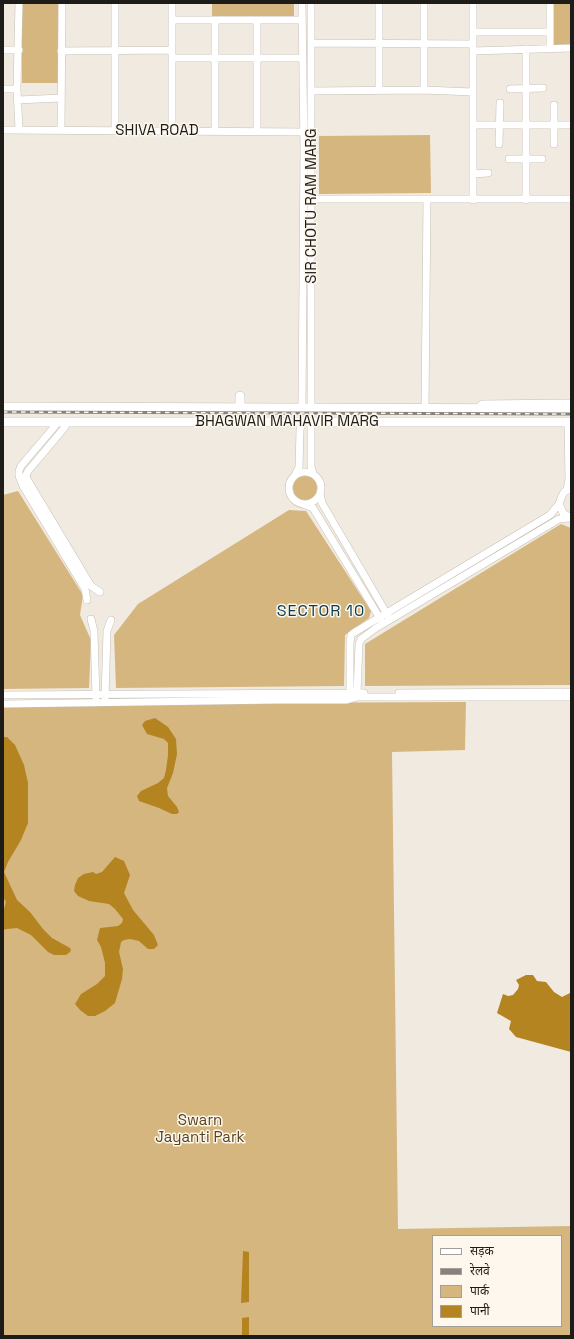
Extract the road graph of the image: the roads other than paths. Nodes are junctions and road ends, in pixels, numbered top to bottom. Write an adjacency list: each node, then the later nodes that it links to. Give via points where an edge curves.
1 (19, 3): 25 (street)
2 (62, 3): 26 (street)
3 (115, 3): 27 (street)
4 (172, 3): 11 (street)
5 (302, 3): 14 (street, SIR CHOTU RAM MARG)
6 (311, 3): 17 (street, SIR CHOTU RAM MARG)
7 (379, 3): 18 (street)
8 (424, 3): 19 (street)
9 (473, 3): 15 (street)
10 (550, 3): 16 (street)
11 (172, 20): 12 (street); 28 (street)
12 (215, 20): 13 (street); 29 (street)
13 (257, 20): 14 (street); 30 (street)
14 (302, 20): 31 (street, SIR CHOTU RAM MARG)
15 (473, 32): 16 (street); 20 (street)
16 (550, 32): 23 (street)
17 (311, 43): 18 (street); 38 (street, SIR CHOTU RAM MARG)
18 (379, 43): 19 (street); 39 (street)
19 (424, 44): 20 (street); 37 (street)
20 (473, 47): 22 (street); 40 (street)
21 (571, 48): 23 (street)
22 (526, 49): 23 (street); 32 (street)
23 (550, 49)
24 (3, 50): 25 (street)
25 (19, 50): 35 (street)
26 (62, 51): 27 (street); 41 (street)
27 (115, 51): 28 (street); 53 (street)
28 (172, 54): 29 (street); 54 (street)
29 (215, 58): 30 (street); 55 (street)
30 (257, 58): 31 (street); 56 (street)
31 (302, 58): 57 (street, SIR CHOTU RAM MARG)
32 (526, 88): 33 (street); 36 (street); 47 (street)
33 (542, 88)
34 (3, 89): 35 (street)
35 (18, 89): 42 (street)
36 (510, 89)
37 (424, 90): 39 (street); 40 (street)
38 (311, 91): 39 (street); 58 (street, SIR CHOTU RAM MARG)
39 (379, 91)
40 (473, 92): 45 (street)
41 (61, 98): 42 (street); 52 (street)
42 (18, 100): 51 (street)
43 (500, 103): 46 (street)
44 (554, 105): 48 (street)
45 (473, 125): 46 (street); 64 (street)
46 (499, 125): 47 (street); 59 (street)
47 (526, 125): 48 (street); 62 (street)
48 (554, 125): 49 (street); 60 (street)
49 (571, 126)
50 (3, 130): 51 (street, SHIVA ROAD)
51 (19, 130): 52 (street, SHIVA ROAD)
52 (61, 130): 53 (street, SHIVA ROAD)
53 (115, 131): 54 (street, SHIVA ROAD)
54 (172, 131): 55 (street, SHIVA ROAD)
55 (215, 131): 56 (street, SHIVA ROAD)
56 (257, 131): 57 (street, SHIVA ROAD)
57 (303, 132): 58 (street, SHIVA ROAD); 66 (street, SIR CHOTU RAM MARG)
58 (312, 132): 67 (street, SIR CHOTU RAM MARG)
59 (499, 144)
60 (554, 144)
61 (509, 159): 62 (street)
62 (526, 159): 63 (street); 71 (street)
63 (542, 159)
64 (473, 174): 65 (street); 70 (street)
65 (488, 174)
66 (303, 199): 67 (street); 76 (street, SIR CHOTU RAM MARG)
67 (312, 199): 68 (street); 77 (street, SIR CHOTU RAM MARG)
68 (427, 199): 70 (street); 78 (street)
69 (571, 199): 71 (street)
70 (473, 200): 71 (street)
71 (526, 200)
72 (240, 396): 75 (main road)
73 (571, 403): 79 (street, via 482,404)
74 (3, 407): 75 (main road, BHAGWAN MAHAVIR MARG, via 143,404)
75 (240, 408): 76 (main road, BHAGWAN MAHAVIR MARG)
76 (302, 408): 77 (main road, BHAGWAN MAHAVIR MARG)
77 (311, 408): 78 (main road, BHAGWAN MAHAVIR MARG)
78 (425, 409): 79 (main road, BHAGWAN MAHAVIR MARG)
79 (481, 409): 80 (main road, BHAGWAN MAHAVIR MARG)
80 (498, 409): 81 (main road, BHAGWAN MAHAVIR MARG); 85 (main road)
81 (571, 409)
82 (3, 422): 83 (main road, BHAGWAN MAHAVIR MARG)
83 (302, 422): 84 (main road, BHAGWAN MAHAVIR MARG); 90 (street, via 299,467)
84 (311, 422): 85 (main road, BHAGWAN MAHAVIR MARG); 89 (street)
85 (499, 422): 86 (main road, BHAGWAN MAHAVIR MARG)
86 (570, 422): 91 (street)
87 (55, 426): 97 (street, via 22,466 19,476 85,589)
88 (65, 427): 96 (street, via 26,475 91,586)
89 (313, 474): 90 (street, via 304,472); 92 (street, via 320,483)
90 (295, 475): 93 (street, via 290,483 290,492 295,500)
91 (569, 489): 94 (street, via 562,496)
92 (320, 494): 93 (street, via 312,502); 98 (street, via 322,503)
93 (303, 504): 98 (street, via 313,508)
94 (560, 504): 95 (street, via 563,513); 98 (street, via 550,515)
95 (571, 518): 101 (street, via 559,519)
96 (100, 592)
97 (87, 600)
98 (383, 615): 101 (street); 104 (street, via 351,635)
99 (91, 620): 106 (street, via 94,631)
100 (111, 620): 107 (street, via 107,631)
101 (387, 622): 104 (street, via 361,639 358,644)
102 (571, 692): 104 (street)
103 (3, 695): 106 (street)
104 (353, 695): 105 (street); 107 (street, via 339,693)
105 (571, 697)
106 (96, 699): 107 (street); 108 (street)
107 (105, 699)
108 (3, 704)

